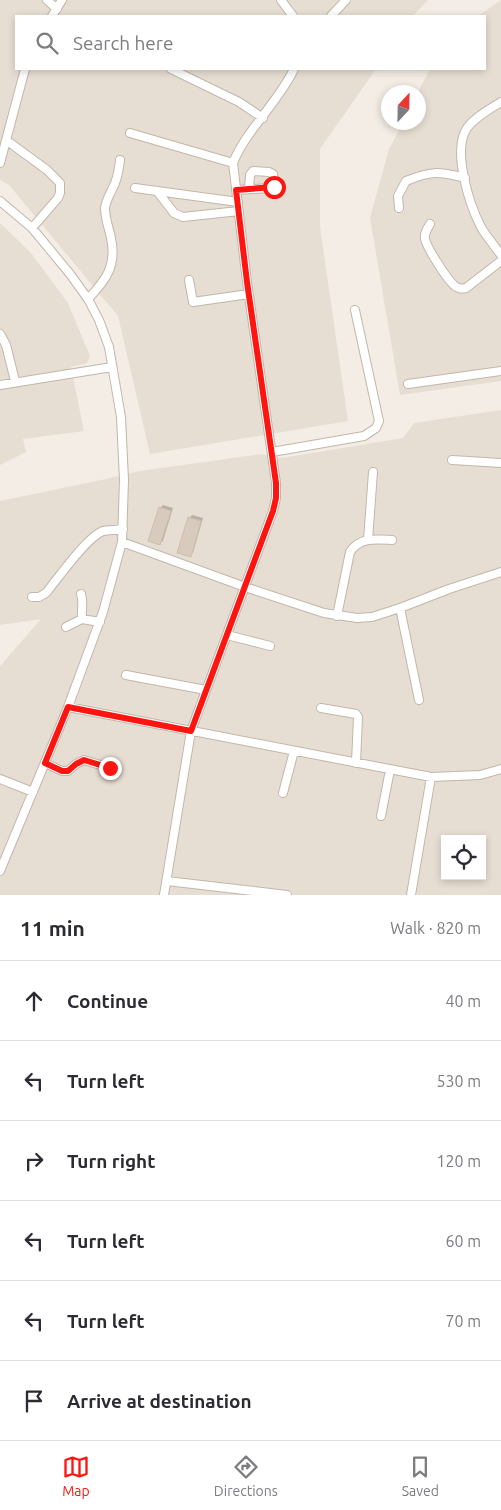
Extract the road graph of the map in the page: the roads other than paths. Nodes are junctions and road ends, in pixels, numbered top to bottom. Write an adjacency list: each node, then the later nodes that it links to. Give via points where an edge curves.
1 (47, 0): 5 (street)
2 (62, 0): 5 (street)
3 (281, 0): 7 (street)
4 (346, 0): 8 (street)
5 (57, 9): 6 (street)
6 (53, 15)
7 (292, 15)
8 (332, 15)
9 (24, 70): 15 (street)
10 (173, 70): 13 (street, via 239,102)
11 (293, 70): 13 (street)
12 (501, 102): 19 (street, via 468,126 464,134 461,150)
13 (263, 118): 18 (street)
14 (130, 133): 18 (street)
15 (6, 140): 17 (street); 31 (street, via 60,183 58,198)
16 (120, 160): 36 (street, via 105,206 113,254 110,268 105,281)
17 (0, 163)
18 (233, 163): 22 (street)
19 (465, 178): 27 (street, via 433,172 406,181 398,196); 32 (street, via 475,214)
20 (135, 188): 23 (street)
21 (249, 189): 22 (street)
22 (236, 190): 26 (street)
23 (157, 191): 24 (street); 29 (street, via 179,216)
24 (217, 199): 26 (street); 29 (street)
25 (0, 201): 31 (street)
26 (238, 202): 28 (street)
27 (399, 208)
28 (239, 211): 29 (street); 35 (street)
29 (218, 213)
30 (430, 224): 33 (street, via 425,240 453,285 466,288)
31 (32, 228): 36 (street)
32 (501, 255)
33 (501, 261)
34 (189, 280): 35 (street, via 193,302)
35 (249, 294): 44 (street)
36 (88, 299): 39 (street, via 109,347)
37 (355, 310): 44 (street, via 379,421 376,428 364,436)
38 (0, 334): 41 (street)
39 (112, 366): 41 (street); 48 (street, via 121,417)
40 (501, 371): 43 (street)
41 (15, 381): 42 (street)
42 (0, 384)
43 (408, 384)
44 (272, 452): 53 (street, via 276,498)
45 (452, 460): 46 (street)
46 (501, 462)
47 (373, 472): 49 (street)
48 (123, 529): 51 (street); 55 (street, via 103,531 94,536 46,593)
49 (368, 540): 50 (street); 57 (street, via 355,545 350,552)
50 (392, 540)
51 (122, 542): 53 (street); 59 (street)
52 (501, 572): 56 (street)
53 (245, 587): 57 (street); 61 (street)
54 (81, 594): 58 (street)
55 (32, 597)
56 (400, 608): 57 (street, via 372,617); 65 (street)
57 (338, 616)
58 (82, 619): 59 (street); 60 (street)
59 (100, 622): 66 (street)
60 (66, 627)
61 (227, 635): 62 (street); 64 (street)
62 (270, 646)
63 (126, 676): 64 (street)
64 (206, 690): 68 (street)
65 (418, 700)
66 (68, 707): 68 (street); 70 (street)
67 (321, 708): 71 (street, via 358,717)
68 (191, 731): 69 (street); 81 (street)
69 (294, 751): 71 (street); 78 (street)
70 (45, 763): 72 (street, via 62,771 68,771 84,760); 77 (street)
71 (356, 763): 74 (street)
72 (110, 768)
73 (501, 769): 75 (street, via 480,775)
74 (390, 770): 75 (street); 79 (street)
75 (431, 777): 84 (street)
76 (0, 779): 77 (street)
77 (33, 792): 80 (street)
78 (283, 793)
79 (381, 816)
80 (0, 871)
81 (167, 881): 82 (street); 83 (street)
82 (164, 895)
83 (286, 895)
84 (411, 895)

